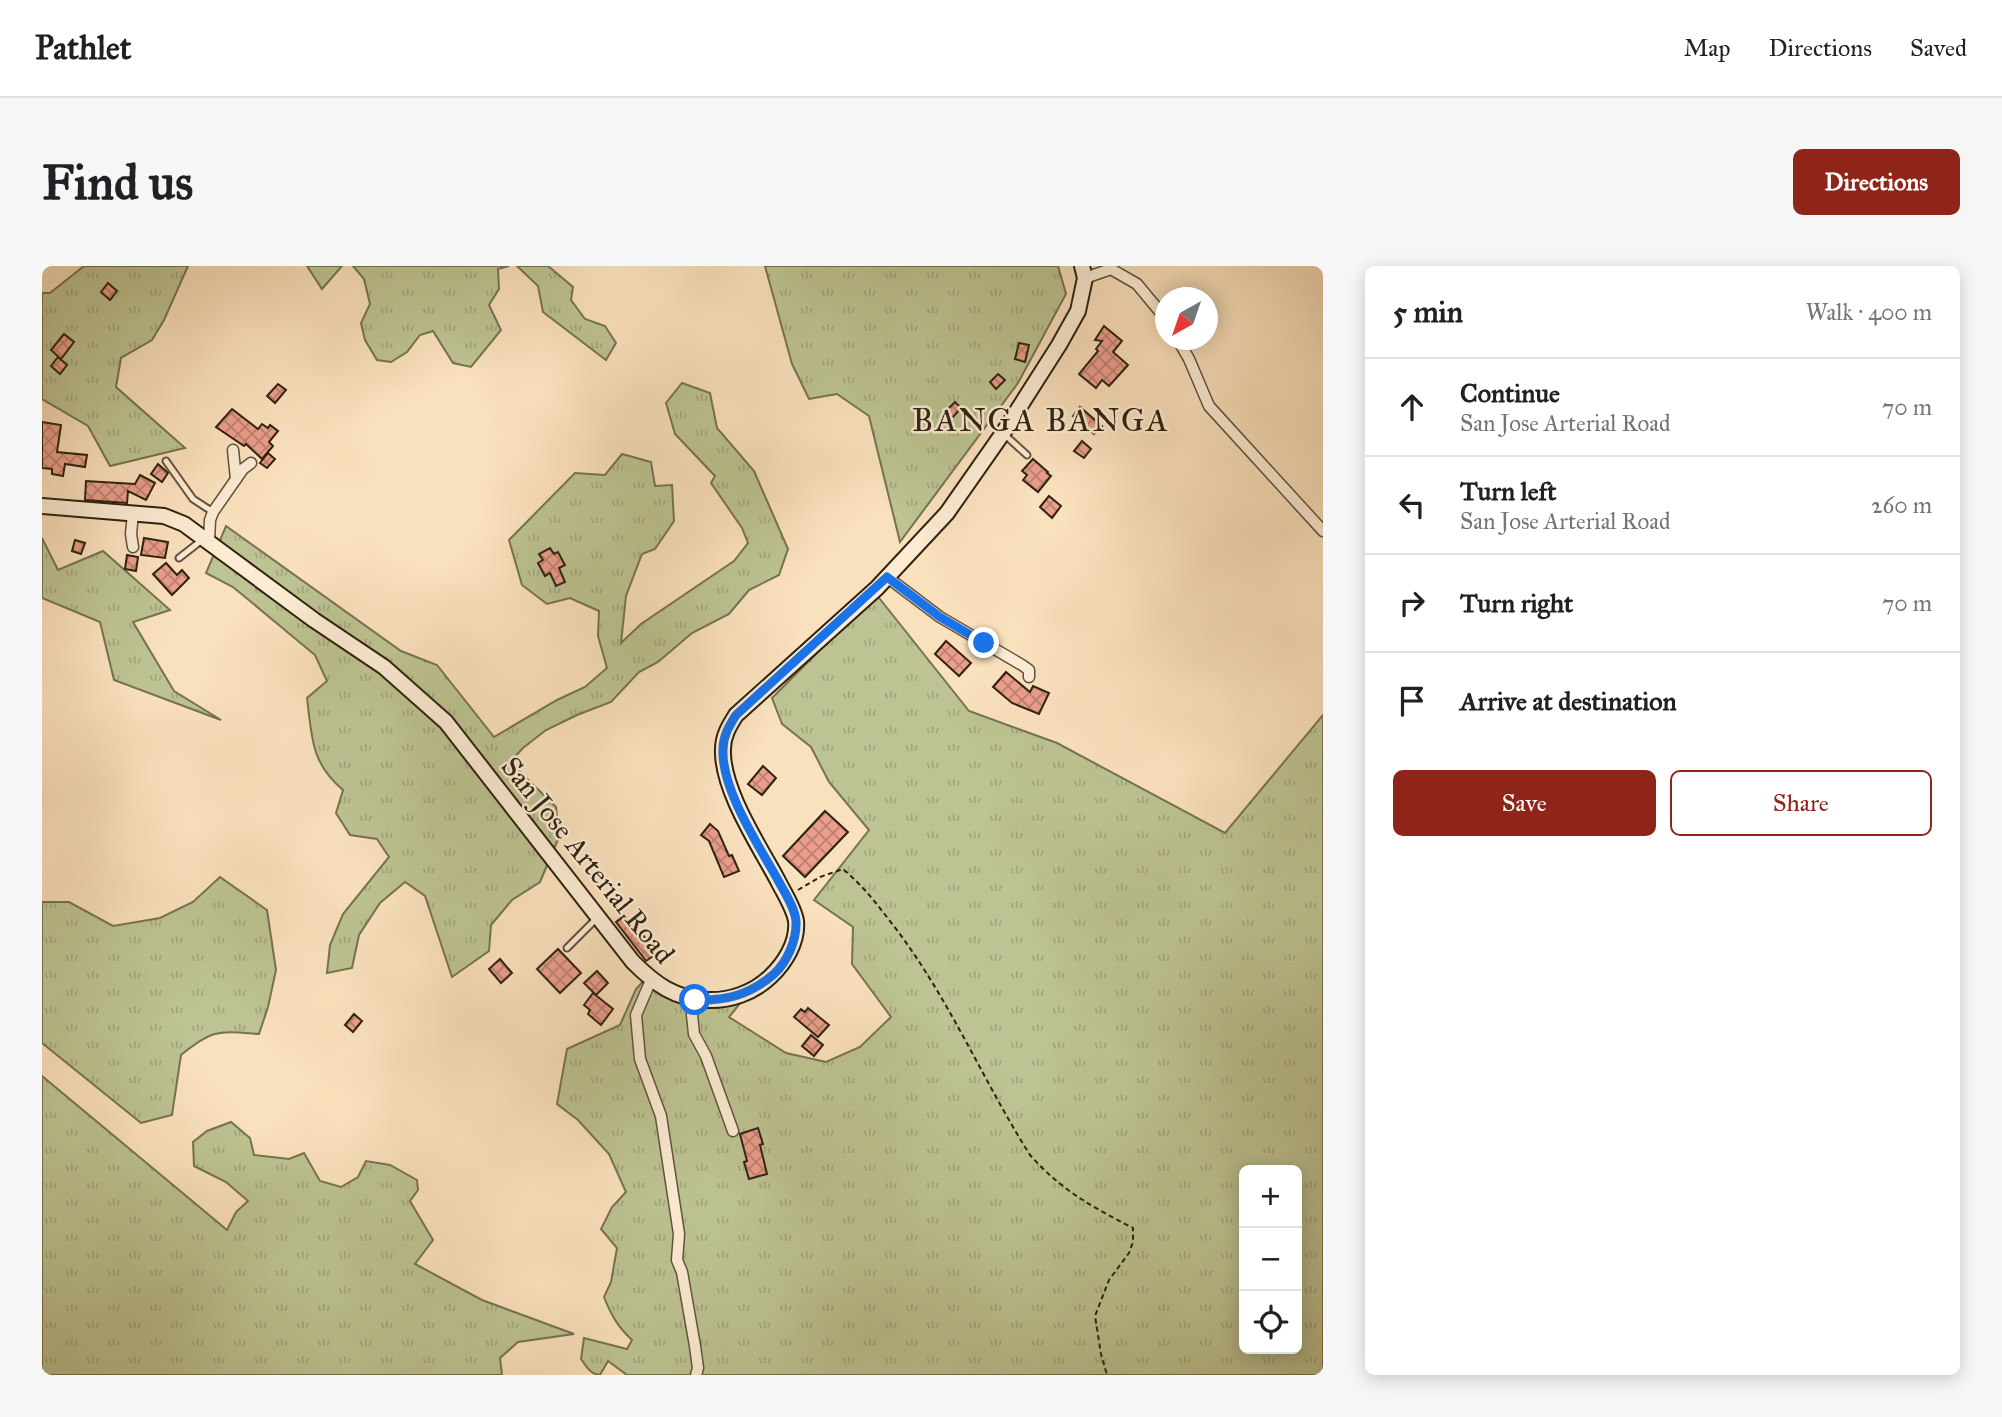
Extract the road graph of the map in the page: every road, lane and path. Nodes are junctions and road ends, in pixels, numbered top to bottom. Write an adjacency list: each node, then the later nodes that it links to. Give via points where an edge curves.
1 (1084, 272): 2 (street, via 1111,269 1137,284); 4 (main road, San Jose Arterial Road, via 1078,311)
2 (1155, 305)
3 (1184, 350): 13 (street, via 1209,406)
4 (1003, 433): 6 (lane); 17 (main road, San Jose Arterial Road, via 947,513)
5 (233, 450): 9 (street)
6 (1027, 455)
7 (166, 461): 11 (lane, via 193,499)
8 (251, 463): 9 (street)
9 (236, 480): 11 (street)
10 (42, 506): 12 (main road, San Jose Arterial Road)
11 (213, 512): 14 (street)
12 (133, 513): 14 (main road, San Jose Arterial Road, via 164,516); 15 (street)
13 (1323, 531)
14 (207, 539): 16 (lane); 20 (main road, San Jose Arterial Road, via 384,667 430,706)
15 (133, 547)
16 (179, 558)
17 (887, 577): 18 (street, via 940,617 1022,665 1029,670); 19 (main road, San Jose Arterial Road, via 736,715 727,730 723,750 726,772 746,825)
18 (1029, 677)
19 (786, 897): 23 (main road, San Jose Arterial Road, via 796,920 793,944 780,968 761,985 738,996); 26 (path, via 843,869 863,886 942,996 1030,1155 1084,1203 1133,1228 1129,1253 1109,1280 1095,1316)
20 (597, 917): 21 (lane); 22 (main road, San Jose Arterial Road)
21 (566, 948)
22 (651, 980): 23 (main road, San Jose Arterial Road, via 672,994); 25 (street, via 636,1015 640,1059 663,1127 679,1234 677,1260 695,1346)
23 (695, 1000): 24 (street, via 694,1034)
24 (733, 1131)
25 (696, 1375)
26 (1107, 1375)

